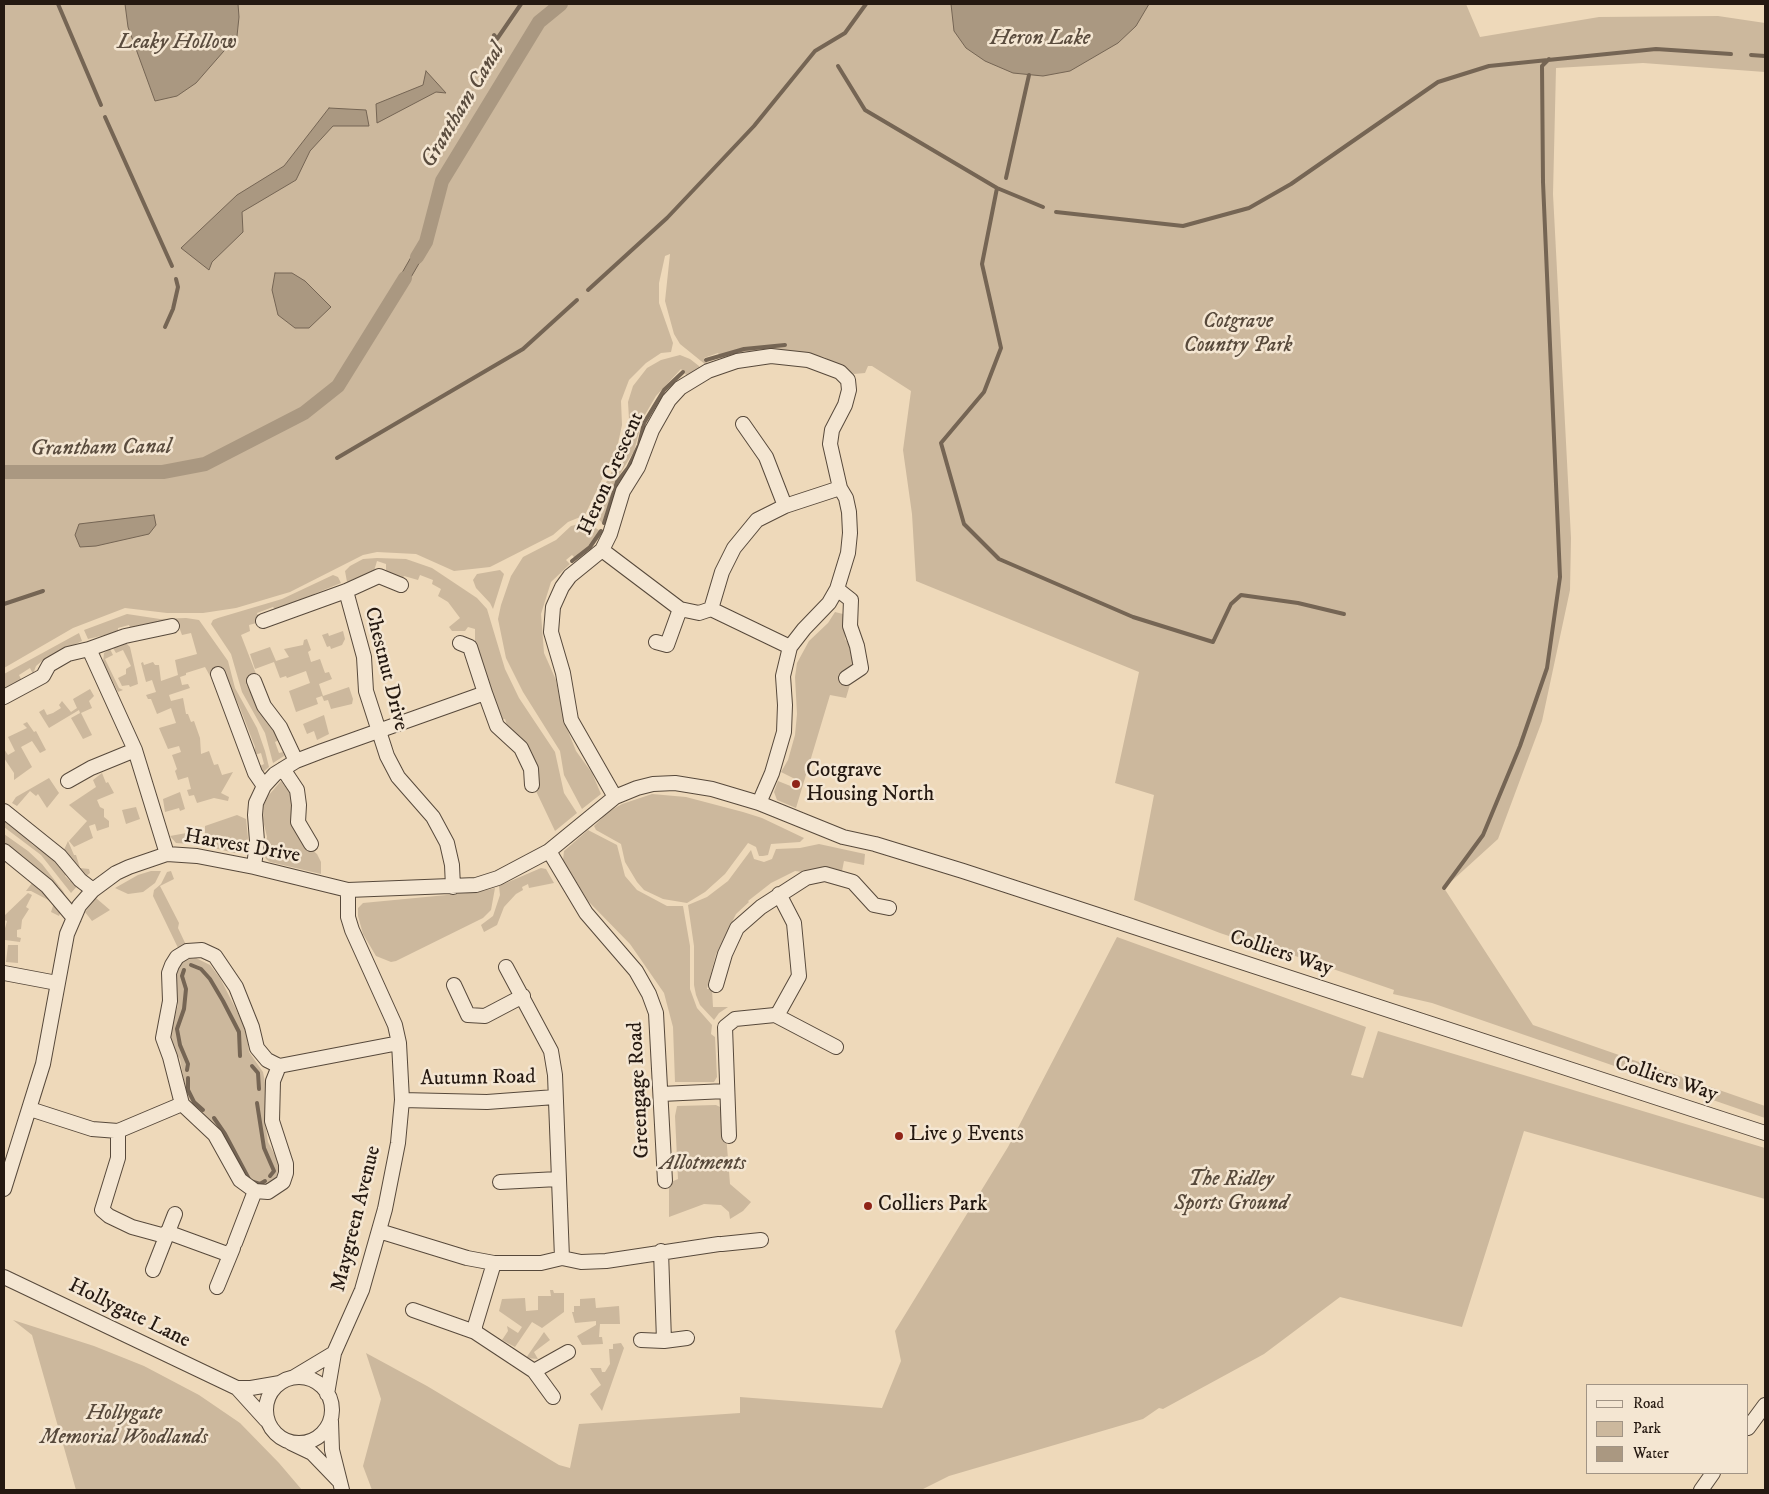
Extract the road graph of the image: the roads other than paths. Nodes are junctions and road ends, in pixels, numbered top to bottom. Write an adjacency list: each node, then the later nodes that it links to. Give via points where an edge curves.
1 (743, 424): 3 (street, via 766,457)
2 (840, 488): 3 (street); 4 (street, Heron Crescent, via 830,444 832,430 845,405 848,380 840,372 808,360 771,356 737,361 708,371 680,388 669,400 652,430 638,467 623,491); 6 (street, Heron Crescent, via 846,498 850,533 848,553)
3 (785, 506): 9 (street, via 757,520 745,532 722,572)
4 (602, 550): 8 (street); 28 (street, Heron Crescent, via 570,576 562,587 553,607 551,632 563,673 571,720)
5 (401, 585): 7 (street, Chestnut Drive, via 379,576)
6 (836, 589): 14 (street, Heron Crescent, via 829,603); 17 (street, via 851,600 850,626 862,668)
7 (346, 591): 10 (street, Chestnut Drive); 21 (street, Chestnut Drive, via 364,657 366,691)
8 (680, 609): 9 (street, via 699,613); 12 (street, via 667,645)
9 (711, 609): 14 (street)
10 (263, 621)
11 (172, 626): 15 (street, via 125,636)
12 (656, 642)
13 (460, 643): 19 (street, via 470,647)
14 (790, 648): 29 (street, Heron Crescent, via 783,676 784,732)
15 (89, 649): 20 (street, via 68,654 49,666 43,676); 22 (street)
16 (218, 674): 27 (street, via 255,773)
17 (846, 678)
18 (254, 681): 23 (street, via 264,706 280,727)
19 (485, 693): 21 (street); 26 (street, via 497,726 521,748 531,769)
20 (4, 697)
21 (378, 732): 23 (street); 36 (street, Chestnut Drive, via 398,777 433,817 447,842)
22 (135, 750): 25 (street); 34 (street)
23 (296, 761): 24 (street)
24 (283, 769): 27 (street); 31 (street, via 296,790 298,822)
25 (68, 781)
26 (532, 785)
27 (264, 786): 35 (street, via 258,795 255,814)
28 (615, 797): 29 (street, Colliers Way, via 654,784 675,783); 33 (street, Harvest Drive)
29 (759, 803): 59 (street, Colliers Way, via 843,836 973,874)
30 (4, 812): 37 (street, via 60,856)
31 (311, 844)
32 (4, 851): 41 (street, via 47,886)
33 (549, 851): 36 (street, Harvest Drive, via 498,878 476,885); 53 (street, Greengage Road, via 586,913 636,971 649,994 656,1013)
34 (167, 854): 35 (street, Harvest Drive, via 198,856); 37 (street, Harvest Drive, via 129,867)
35 (254, 867): 38 (street, Harvest Drive)
36 (453, 887): 38 (street, Harvest Drive)
37 (93, 890): 41 (street, Harvest Drive, via 79,906)
38 (348, 890): 49 (street, Maygreen Avenue, via 348,917 395,1025)
39 (784, 891): 40 (street, via 818,874 832,875 853,882 874,905); 46 (street, via 737,928); 48 (street, via 794,923 800,976)
40 (889, 908)
41 (74, 918): 44 (street, Harvest Drive, via 66,934)
42 (506, 967): 47 (street)
43 (4, 973): 44 (street)
44 (57, 983): 57 (street, Harvest Drive, via 49,1039)
45 (454, 985): 47 (street, via 468,1014 485,1016)
46 (716, 985)
47 (523, 996): 54 (street, via 551,1051)
48 (775, 1015): 50 (street); 52 (street, via 735,1019 725,1027)
49 (398, 1043): 51 (street); 55 (street, Maygreen Avenue)
50 (836, 1048)
51 (280, 1066): 56 (street, via 267,1060 257,1048 244,1002 215,956 202,950 186,951 178,957 169,973 170,1001 163,1038); 65 (street, via 273,1081 272,1121 286,1164 286,1174 283,1182 268,1192)
52 (726, 1091): 53 (street); 60 (street)
53 (660, 1094): 62 (street, Greengage Road)
54 (555, 1097): 55 (street, Autumn Road, via 487,1102); 61 (street)
55 (402, 1100): 67 (street, Maygreen Avenue, via 391,1181)
56 (182, 1104): 58 (street); 65 (street, via 215,1135 240,1180)
57 (30, 1109): 58 (street, via 92,1129); 64 (street, Harvest Drive)
58 (118, 1131): 68 (street, via 118,1158 102,1210 132,1227)
59 (1765, 1133)
60 (729, 1136)
61 (558, 1180): 63 (street); 72 (street)
62 (665, 1181)
63 (500, 1182)
64 (4, 1189)
65 (255, 1191): 70 (street)
66 (175, 1214): 68 (street)
67 (379, 1231): 73 (street); 83 (street, Maygreen Avenue, via 362,1290)
68 (166, 1234): 70 (street); 74 (street)
69 (761, 1240): 71 (street)
70 (232, 1249): 76 (street)
71 (661, 1252): 72 (street, via 606,1262); 81 (street)
72 (562, 1258): 73 (street, via 541,1263)
73 (494, 1263): 78 (street)
74 (153, 1270)
75 (4, 1277): 86 (street, Hollygate Lane)
76 (217, 1287)
77 (412, 1310): 78 (street)
78 (476, 1332): 84 (street)
79 (687, 1338): 81 (street)
80 (641, 1340): 81 (street)
81 (664, 1341)
82 (568, 1352): 84 (street)
83 (334, 1353): 85 (street); 87 (street, Maygreen Avenue)
84 (534, 1371): 88 (street)
85 (286, 1381): 86 (street, Hollygate Lane, via 258,1388); 87 (street, via 300,1377 311,1379); 90 (street, via 267,1400)
86 (236, 1388): 90 (street, Hollygate Lane)
87 (327, 1394): 91 (street, via 332,1406)
88 (554, 1397)
89 (1765, 1405): 92 (street)
90 (266, 1420): 93 (street, via 273,1433)
91 (331, 1421): 93 (street, via 320,1435 311,1440); 95 (street, via 332,1450)
92 (1749, 1427)
93 (289, 1442): 95 (street, via 312,1453)
94 (1713, 1474): 96 (street)
95 (341, 1487)
96 (1701, 1490)

